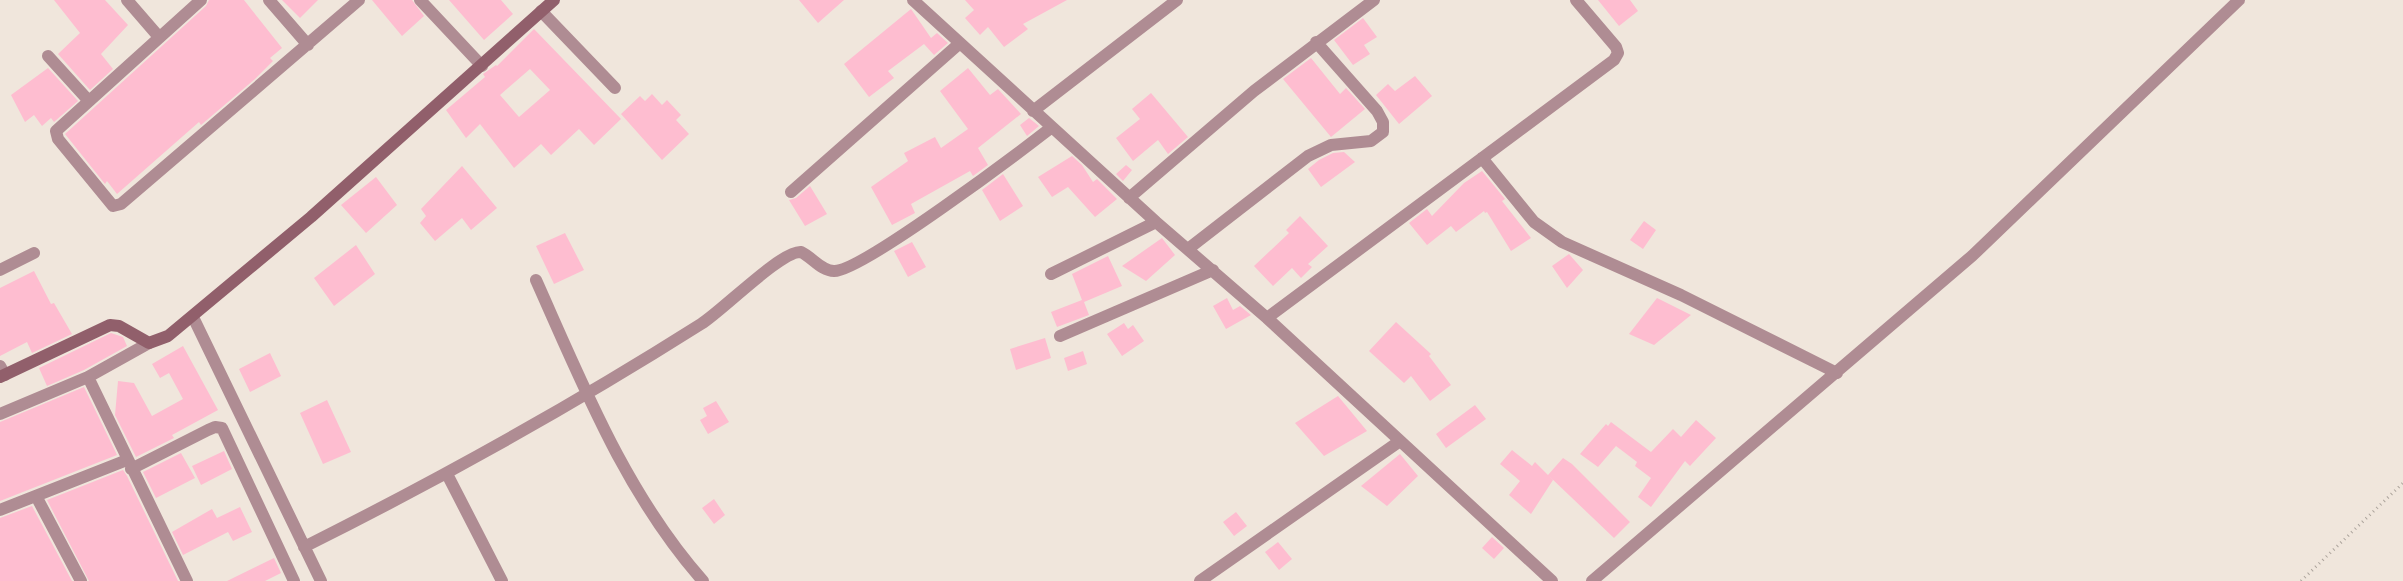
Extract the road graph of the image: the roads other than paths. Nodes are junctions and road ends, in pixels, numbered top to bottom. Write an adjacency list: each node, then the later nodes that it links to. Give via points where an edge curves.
1 (127, 0): 13 (street)
2 (201, 0): 13 (street)
3 (269, 0): 16 (street)
4 (359, 0): 16 (street)
5 (420, 0): 18 (street)
6 (554, 0): 12 (street)
7 (913, 0): 15 (street)
8 (1177, 0): 21 (street)
9 (1374, 0): 14 (street)
10 (1576, 0): 23 (street, via 1613,42 1617,56)
11 (2239, 0): 38 (street, via 1972,256)
12 (541, 11): 18 (street); 19 (street)
13 (159, 37): 20 (street)
14 (1316, 42): 25 (street); 27 (street, via 1377,111 1384,128 1381,136 1371,141 1331,145 1308,156)
15 (960, 43): 21 (street); 24 (street)
16 (308, 45): 20 (street, via 116,206 55,133)
17 (48, 56): 20 (street)
18 (482, 66): 33 (street)
19 (615, 88)
20 (88, 100)
21 (1033, 111): 22 (street)
22 (1052, 128): 25 (street); 40 (street, via 863,259 836,271 825,269 801,252 792,254 775,264 704,323)
23 (1482, 158): 34 (street); 38 (street, via 1534,222 1562,242 1681,295)
24 (791, 192)
25 (1129, 198): 26 (street)
26 (1156, 222): 27 (street); 31 (street)
27 (1188, 250): 30 (street)
28 (34, 253): 29 (street)
29 (0, 270)
30 (1213, 270): 34 (street); 35 (street)
31 (1051, 274)
32 (536, 280): 40 (street)
33 (193, 317): 36 (street, via 162,340); 47 (street)
34 (1268, 318): 42 (street)
35 (1060, 336)
36 (149, 344): 37 (street, via 119,326 110,325); 39 (street)
37 (2, 373)
38 (1836, 373): 56 (street)
39 (88, 377): 41 (street); 43 (street)
40 (586, 395): 44 (street); 53 (street, via 648,508 681,556)
41 (0, 414)
42 (1400, 441): 54 (street); 55 (street)
43 (129, 464): 45 (street); 49 (street); 50 (street, via 215,427 222,428)
44 (447, 474): 47 (street); 52 (street)
45 (36, 496): 46 (street); 48 (street)
46 (0, 510)
47 (304, 547): 51 (street)
48 (81, 581)
49 (187, 581)
50 (294, 581)
51 (321, 581)
52 (502, 581)
53 (703, 581)
54 (1200, 581)
55 (1552, 581)
56 (1592, 581)

